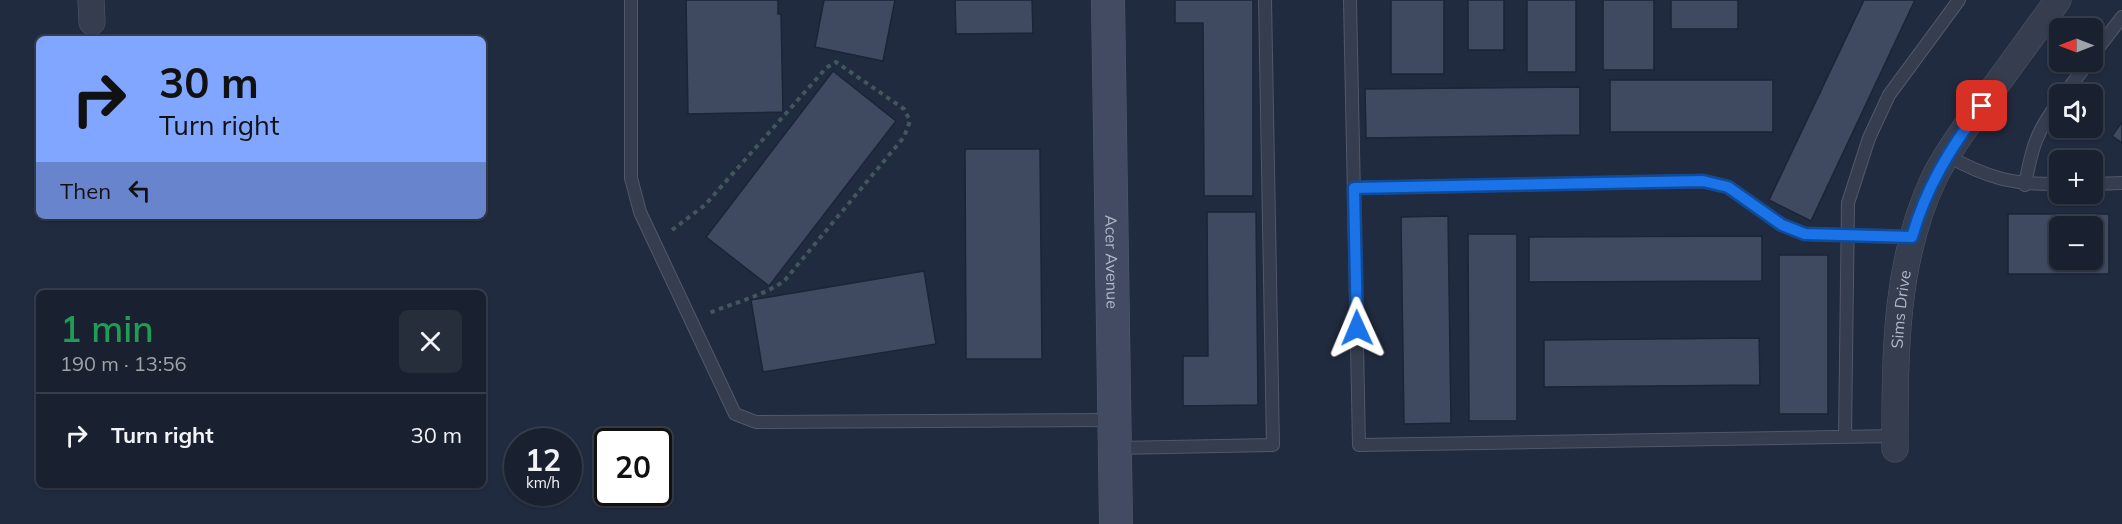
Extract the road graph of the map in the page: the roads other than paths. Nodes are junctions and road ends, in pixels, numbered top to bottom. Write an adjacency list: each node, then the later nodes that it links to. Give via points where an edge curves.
1 (631, 0): 20 (lane, via 631,178 640,212 735,414 756,422)
2 (1108, 0): 20 (street, Acer Avenue)
3 (1264, 0): 20 (lane, via 1273,445)
4 (1350, 0): 17 (lane)
5 (1959, 0): 18 (lane, via 1889,95 1869,138 1848,203)
6 (2058, 0): 12 (street, Sims Drive)
7 (2122, 17): 8 (lane)
8 (2103, 42)
9 (2081, 72): 10 (lane)
10 (2072, 84)
11 (2049, 114): 16 (lane, via 2032,146)
12 (1946, 155): 16 (lane, via 1975,171); 19 (street, Sims Drive)
13 (2122, 183): 15 (lane)
14 (2049, 184): 16 (lane)
15 (2103, 184)
16 (2025, 185)
17 (1354, 188): 18 (lane, via 1703,181 1728,187 1782,225 1805,234); 21 (lane, via 1359,445)
18 (1846, 235): 19 (lane); 21 (lane)
19 (1912, 237): 22 (street, Sims Drive, via 1895,358)
20 (1115, 434): 23 (street, Acer Avenue)
21 (1845, 437): 22 (lane)
22 (1895, 442)
23 (1116, 524)

